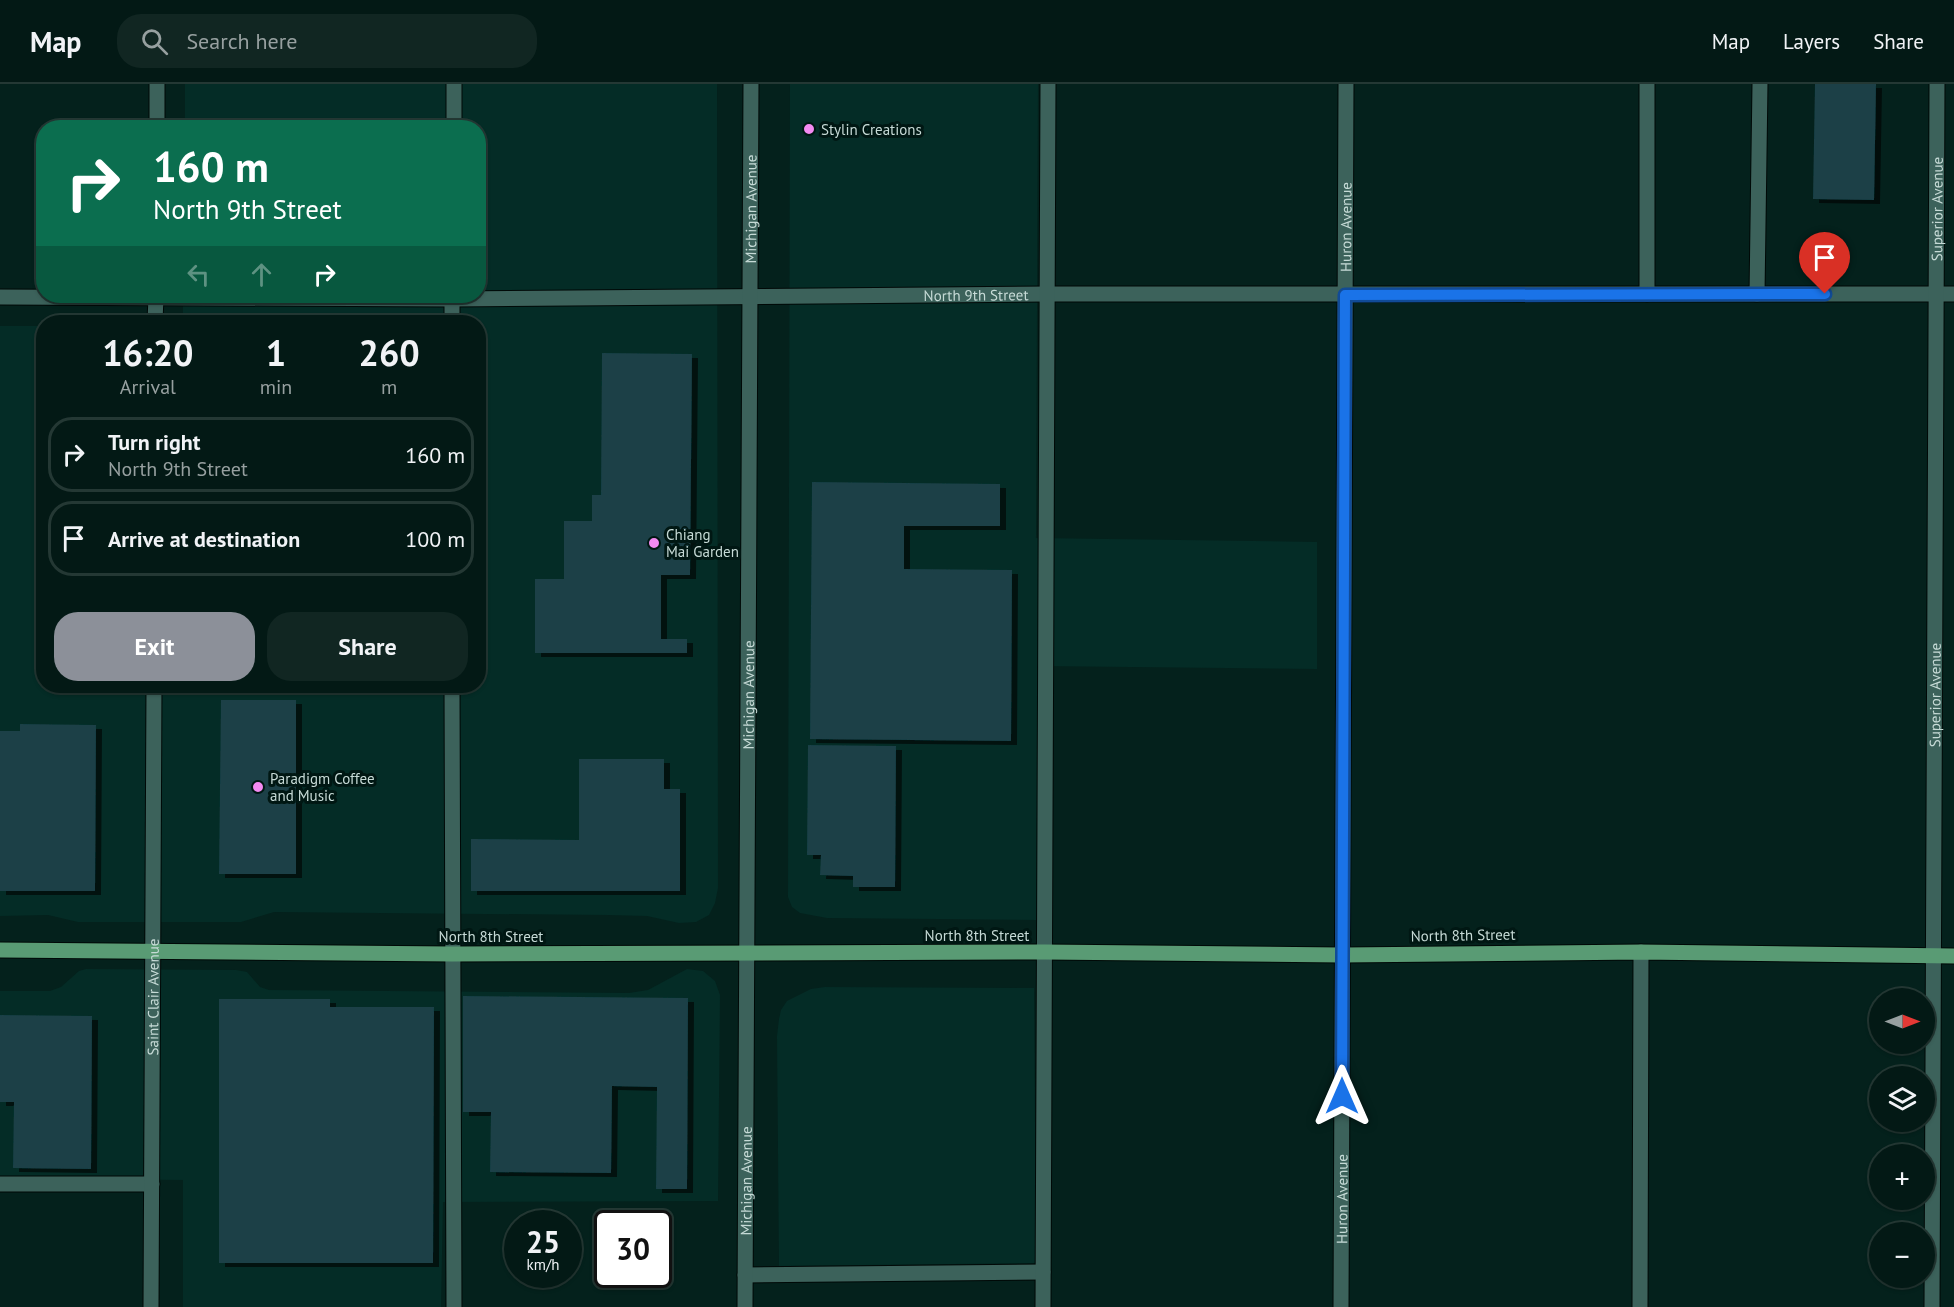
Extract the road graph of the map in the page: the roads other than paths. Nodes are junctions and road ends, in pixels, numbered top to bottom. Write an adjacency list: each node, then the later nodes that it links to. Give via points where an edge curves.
1 (157, 84): 9 (street)
2 (454, 84): 10 (street)
3 (751, 84): 17 (street, Michigan Avenue)
4 (1048, 84): 12 (street)
5 (1346, 84): 16 (street, Huron Avenue)
6 (1647, 84): 13 (street)
7 (1760, 84): 14 (street)
8 (1937, 84): 11 (street, Superior Avenue)
9 (157, 120)
10 (454, 120)
11 (1936, 293): 14 (street, North 9th Street); 15 (street, North 9th Street); 30 (street, Superior Avenue)
12 (1047, 294): 16 (street, North 9th Street); 17 (street, North 9th Street); 25 (street)
13 (1647, 294): 14 (street, North 9th Street); 16 (street, North 9th Street)
14 (1757, 294)
15 (1954, 294)
16 (1345, 295): 29 (street, Huron Avenue)
17 (750, 296): 20 (street, North 9th Street); 27 (street, Michigan Avenue)
18 (0, 297): 19 (street, North 9th Street)
19 (36, 297)
20 (486, 297)
21 (154, 693): 24 (street, Saint Clair Avenue)
22 (452, 693): 28 (street)
23 (0, 950): 24 (main road, North 8th Street)
24 (153, 951): 28 (main road, North 8th Street); 33 (street, Saint Clair Avenue)
25 (1045, 952): 27 (main road, North 8th Street); 29 (main road, North 8th Street); 34 (street)
26 (1641, 952): 29 (main road, North 8th Street); 30 (main road, North 8th Street); 41 (street)
27 (747, 953): 28 (main road, North 8th Street); 35 (street, Michigan Avenue)
28 (452, 954): 37 (street)
29 (1342, 955): 40 (street, Huron Avenue)
30 (1933, 956): 31 (main road, North 8th Street); 42 (street, Superior Avenue)
31 (1954, 956)
32 (0, 1184): 33 (street)
33 (152, 1184): 36 (street, Saint Clair Avenue)
34 (1043, 1272): 35 (street); 39 (street)
35 (746, 1275): 38 (street, Michigan Avenue)
36 (151, 1307)
37 (454, 1307)
38 (745, 1307)
39 (1043, 1307)
40 (1341, 1307)
41 (1640, 1307)
42 (1932, 1307)

